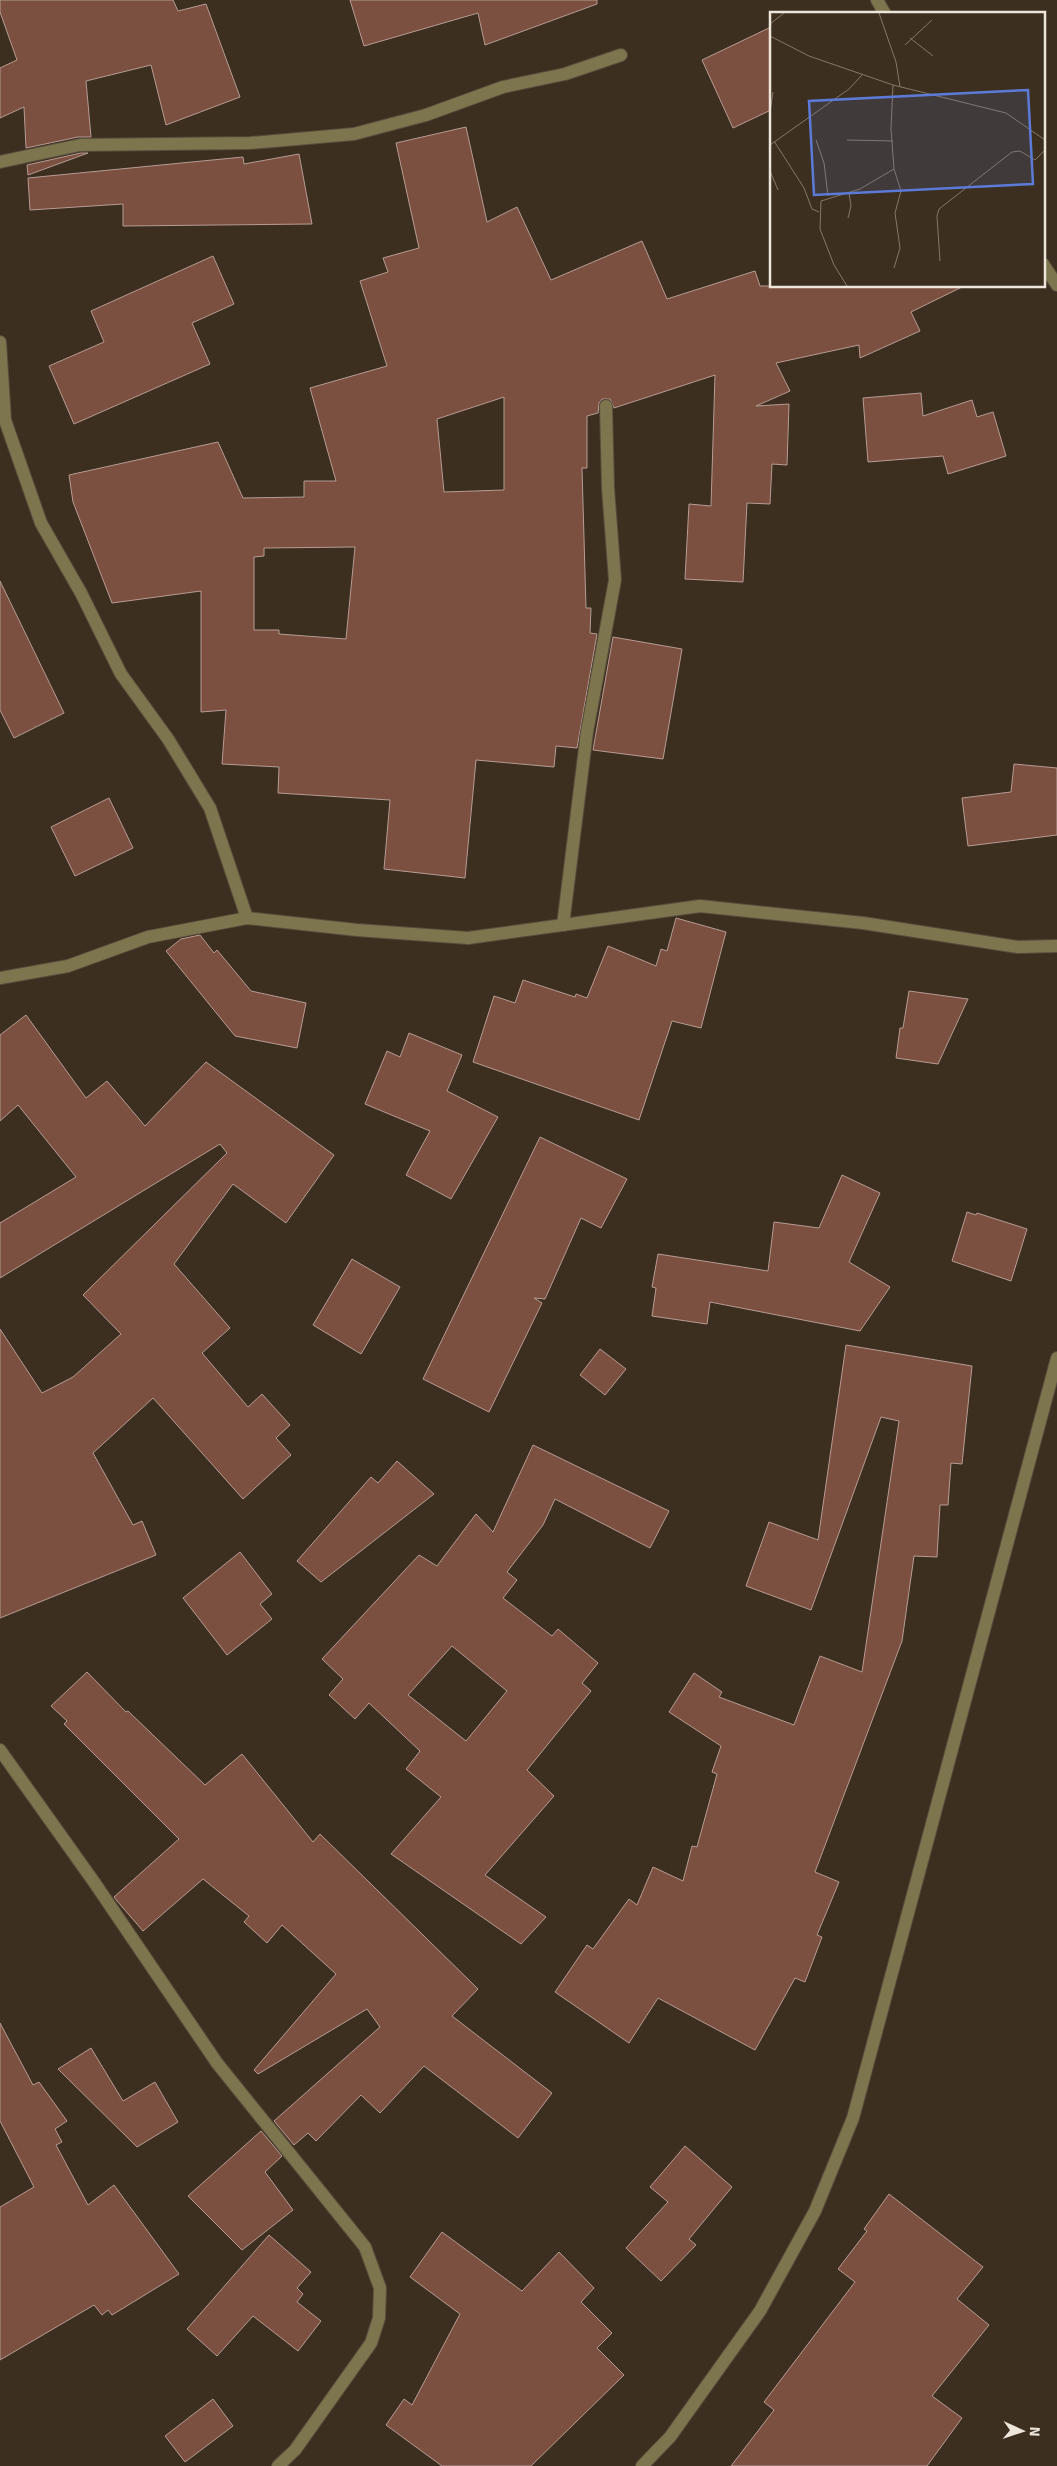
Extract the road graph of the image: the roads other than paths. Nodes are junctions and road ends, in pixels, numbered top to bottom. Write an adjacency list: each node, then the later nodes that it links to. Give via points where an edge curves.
1 (877, 0): 2 (street)
2 (884, 12)
3 (621, 55): 4 (street, via 565,74 503,87 426,115 354,134 250,143 80,146)
4 (0, 162)
5 (1044, 266): 6 (street)
6 (1057, 285)
7 (0, 342): 8 (street)
8 (2, 400): 10 (street, via 5,420 41,524 81,593 121,674 168,740 210,808)
9 (606, 406): 11 (street, via 615,580 587,732)
10 (247, 918): 11 (street, via 468,938); 13 (street, via 148,937 68,966)
11 (563, 925): 12 (street, via 700,906 863,922 1018,947)
12 (1057, 946)
13 (0, 978)
14 (1057, 1358): 17 (street, via 853,2118 815,2211 760,2311 670,2437)
15 (0, 1750): 16 (street, via 217,2063 365,2247 380,2288 379,2318 371,2343 295,2450)
16 (278, 2466)
17 (642, 2466)

